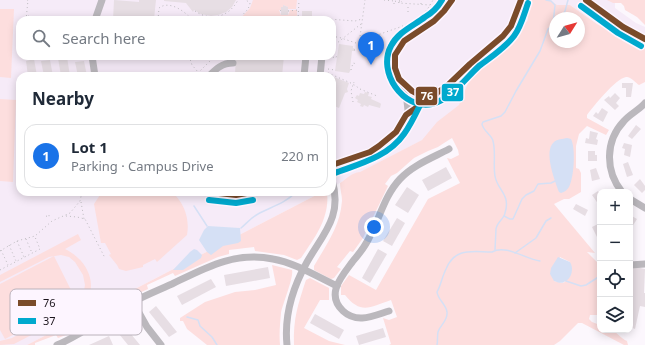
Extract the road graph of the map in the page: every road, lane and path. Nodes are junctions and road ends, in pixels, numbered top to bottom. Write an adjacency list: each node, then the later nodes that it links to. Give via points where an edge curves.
1 (26, 0): 27 (path)
2 (102, 0): 28 (street)
3 (239, 0): 32 (path)
4 (246, 0): 17 (path)
5 (299, 0): 22 (path)
6 (365, 0): 35 (path)
7 (384, 0): 15 (path)
8 (391, 0): 15 (path)
9 (421, 0): 20 (path)
10 (433, 0): 21 (path)
11 (452, 0): 63 (street, via 435,21 410,36 397,51 394,68)
12 (521, 0): 66 (street, via 507,32 444,90)
13 (586, 0): 40 (street, via 623,27)
14 (251, 1): 17 (path)
15 (394, 1): 16 (path); 19 (path)
16 (398, 1): 18 (path)
17 (250, 3): 33 (path, via 249,8)
18 (408, 3): 20 (path); 25 (path)
19 (394, 4)
20 (421, 4): 21 (path)
21 (430, 5): 42 (path, via 415,21 378,35)
22 (298, 10): 24 (path); 34 (path)
23 (195, 11): 26 (path)
24 (288, 11)
25 (408, 12)
26 (201, 15): 31 (path)
27 (27, 16)
28 (96, 16)
29 (158, 16): 30 (path, via 159,8 162,6 177,7)
30 (187, 16)
31 (207, 16)
32 (222, 16)
33 (241, 16)
34 (298, 16)
35 (363, 18): 36 (path); 37 (path)
36 (336, 19)
37 (362, 24): 39 (path); 39 (path, via 359,44)
38 (336, 38): 39 (path)
39 (342, 39): 41 (path)
40 (645, 39)
41 (336, 44)
42 (377, 45)
43 (354, 50): 44 (path)
44 (358, 50)
45 (338, 54): 46 (path)
46 (336, 58)
47 (93, 60): 57 (street)
48 (190, 60): 58 (path)
49 (211, 60): 58 (path)
50 (306, 60): 60 (street)
51 (322, 60): 61 (street)
52 (233, 63): 59 (street, via 222,65)
53 (357, 64): 56 (path, via 353,63)
54 (328, 69): 55 (path)
55 (335, 70)
56 (351, 70)
57 (94, 72)
58 (198, 72)
59 (214, 72)
60 (304, 72)
61 (320, 72)
62 (336, 77): 65 (path)
63 (399, 80): 67 (street); 71 (street, via 407,101)
64 (354, 82): 65 (path)
65 (354, 85): 68 (path); 69 (path, via 351,91)
66 (436, 94): 67 (street); 71 (street)
67 (416, 95): 71 (street)
68 (376, 96)
69 (353, 102)
70 (645, 103): 74 (street, via 624,121 613,138 610,169)
71 (407, 113): 73 (street, via 396,132 379,146 370,152)
72 (449, 149): 100 (street, via 409,171 394,186 368,240)
73 (336, 164)
74 (620, 189)
75 (81, 196): 77 (path)
76 (335, 196): 99 (street, via 331,222)
77 (80, 201): 82 (path); 84 (path)
78 (633, 201): 79 (street)
79 (645, 208)
80 (50, 215): 83 (path)
81 (46, 216): 83 (path)
82 (66, 216): 84 (path); 85 (path)
83 (49, 217): 85 (path)
84 (85, 219): 93 (path)
85 (51, 222): 86 (path)
86 (35, 236): 87 (path); 91 (path, via 40,249)
87 (26, 239): 88 (path); 91 (path)
88 (17, 241): 89 (path); 92 (path)
89 (9, 245): 90 (path); 94 (path)
90 (0, 250): 97 (path)
91 (32, 253): 92 (path)
92 (24, 257): 94 (path)
93 (105, 258)
94 (16, 261): 97 (path)
95 (633, 264): 96 (street)
96 (645, 264)
97 (8, 266): 98 (path)
98 (0, 270)
99 (303, 270): 100 (street); 101 (street, via 294,264 271,258 239,257 216,263); 107 (street, via 290,305)
100 (337, 286): 102 (street, via 335,297 338,304 354,318 367,318)
101 (142, 298)
102 (388, 311)
103 (142, 319): 106 (street)
104 (80, 335): 105 (street)
105 (57, 345)
106 (161, 345)
107 (286, 345)

